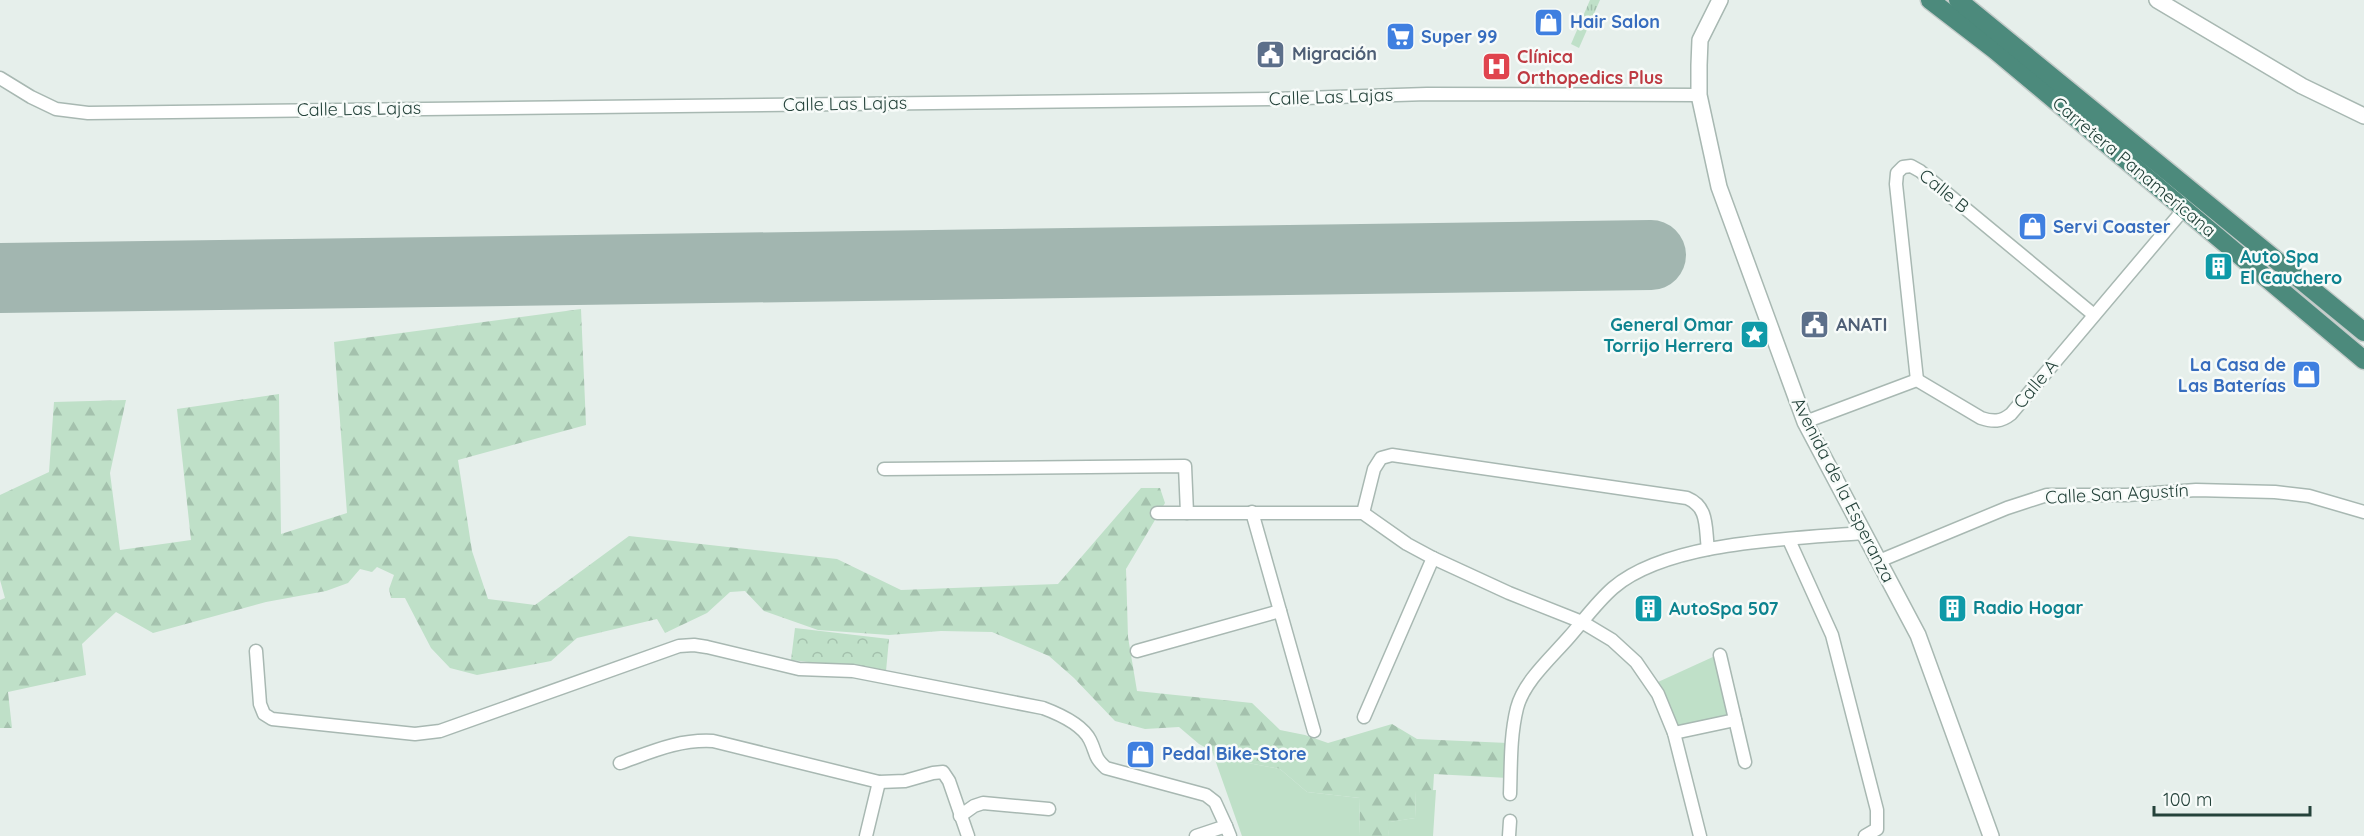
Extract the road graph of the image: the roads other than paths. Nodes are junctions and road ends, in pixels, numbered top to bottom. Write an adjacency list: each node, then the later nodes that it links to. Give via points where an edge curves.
1 (1720, 0): 6 (street, Avenida de la Esperanza, via 1700,40)
2 (1930, 0): 8 (highway, Carretera Panamericana)
3 (1958, 0): 10 (highway, Carretera Panamericana)
4 (2157, 0): 7 (street, via 2302,86)
5 (0, 78): 6 (street, Calle Las Lajas, via 56,110 88,113 1428,94)
6 (1699, 95): 13 (street, Avenida de la Esperanza, via 1719,187)
7 (2364, 116)
8 (2184, 209): 9 (street, Calle A); 11 (highway, Carretera Panamericana)
9 (2094, 315): 12 (street, Calle A, via 2011,414 2001,420 1981,418); 12 (street, Calle B, via 1920,171 1903,167 1897,173 1896,184)
10 (2364, 332)
11 (2364, 360)
12 (1917, 380): 13 (street)
13 (1805, 422): 20 (street, Avenida de la Esperanza)
14 (884, 469): 18 (street, via 1185,466)
15 (1252, 512): 18 (street); 19 (street); 25 (street)
16 (2364, 512): 24 (street, Calle San Agustín, via 2309,496 2275,492 2196,490 2047,495)
17 (1157, 513): 18 (street)
18 (1187, 513)
19 (1363, 513): 22 (street, via 1374,469 1381,458 1392,455 1687,498 1698,503 1703,513); 23 (street)
20 (1863, 533): 21 (street); 24 (street, Avenida de la Esperanza)
21 (1789, 540): 22 (street); 47 (street, via 1832,635 1877,810 1877,829)
22 (1708, 549): 26 (street, via 1638,572 1613,588)
23 (1433, 558): 26 (street); 30 (street)
24 (1879, 561): 48 (street, Avenida de la Esperanza, via 1918,635)
25 (1280, 611): 28 (street); 32 (street)
26 (1582, 622): 33 (street, via 1612,640 1636,662 1658,694); 37 (street, via 1530,683 1517,706)
27 (256, 651): 41 (street, via 260,704 264,714 272,719 415,734 440,731 679,646 707,646 813,671 853,671 1057,713 1083,730 1095,758 1106,768 1206,795 1215,802)
28 (1137, 651)
29 (1720, 655): 31 (street)
30 (1364, 717)
31 (1736, 720): 33 (street); 34 (street)
32 (1314, 731)
33 (1674, 733): 46 (street)
34 (1745, 762)
35 (620, 763): 36 (street, via 687,741 713,741)
36 (879, 782): 39 (street, via 906,781 943,772); 42 (street)
37 (1510, 794)
38 (1048, 809): 39 (street, via 983,803)
39 (960, 816): 43 (street)
40 (1510, 822): 45 (street)
41 (1228, 831): 44 (street)
42 (866, 836)
43 (968, 836)
44 (1196, 836)
45 (1509, 836)
46 (1700, 836)
47 (1865, 836)
48 (1991, 836)

